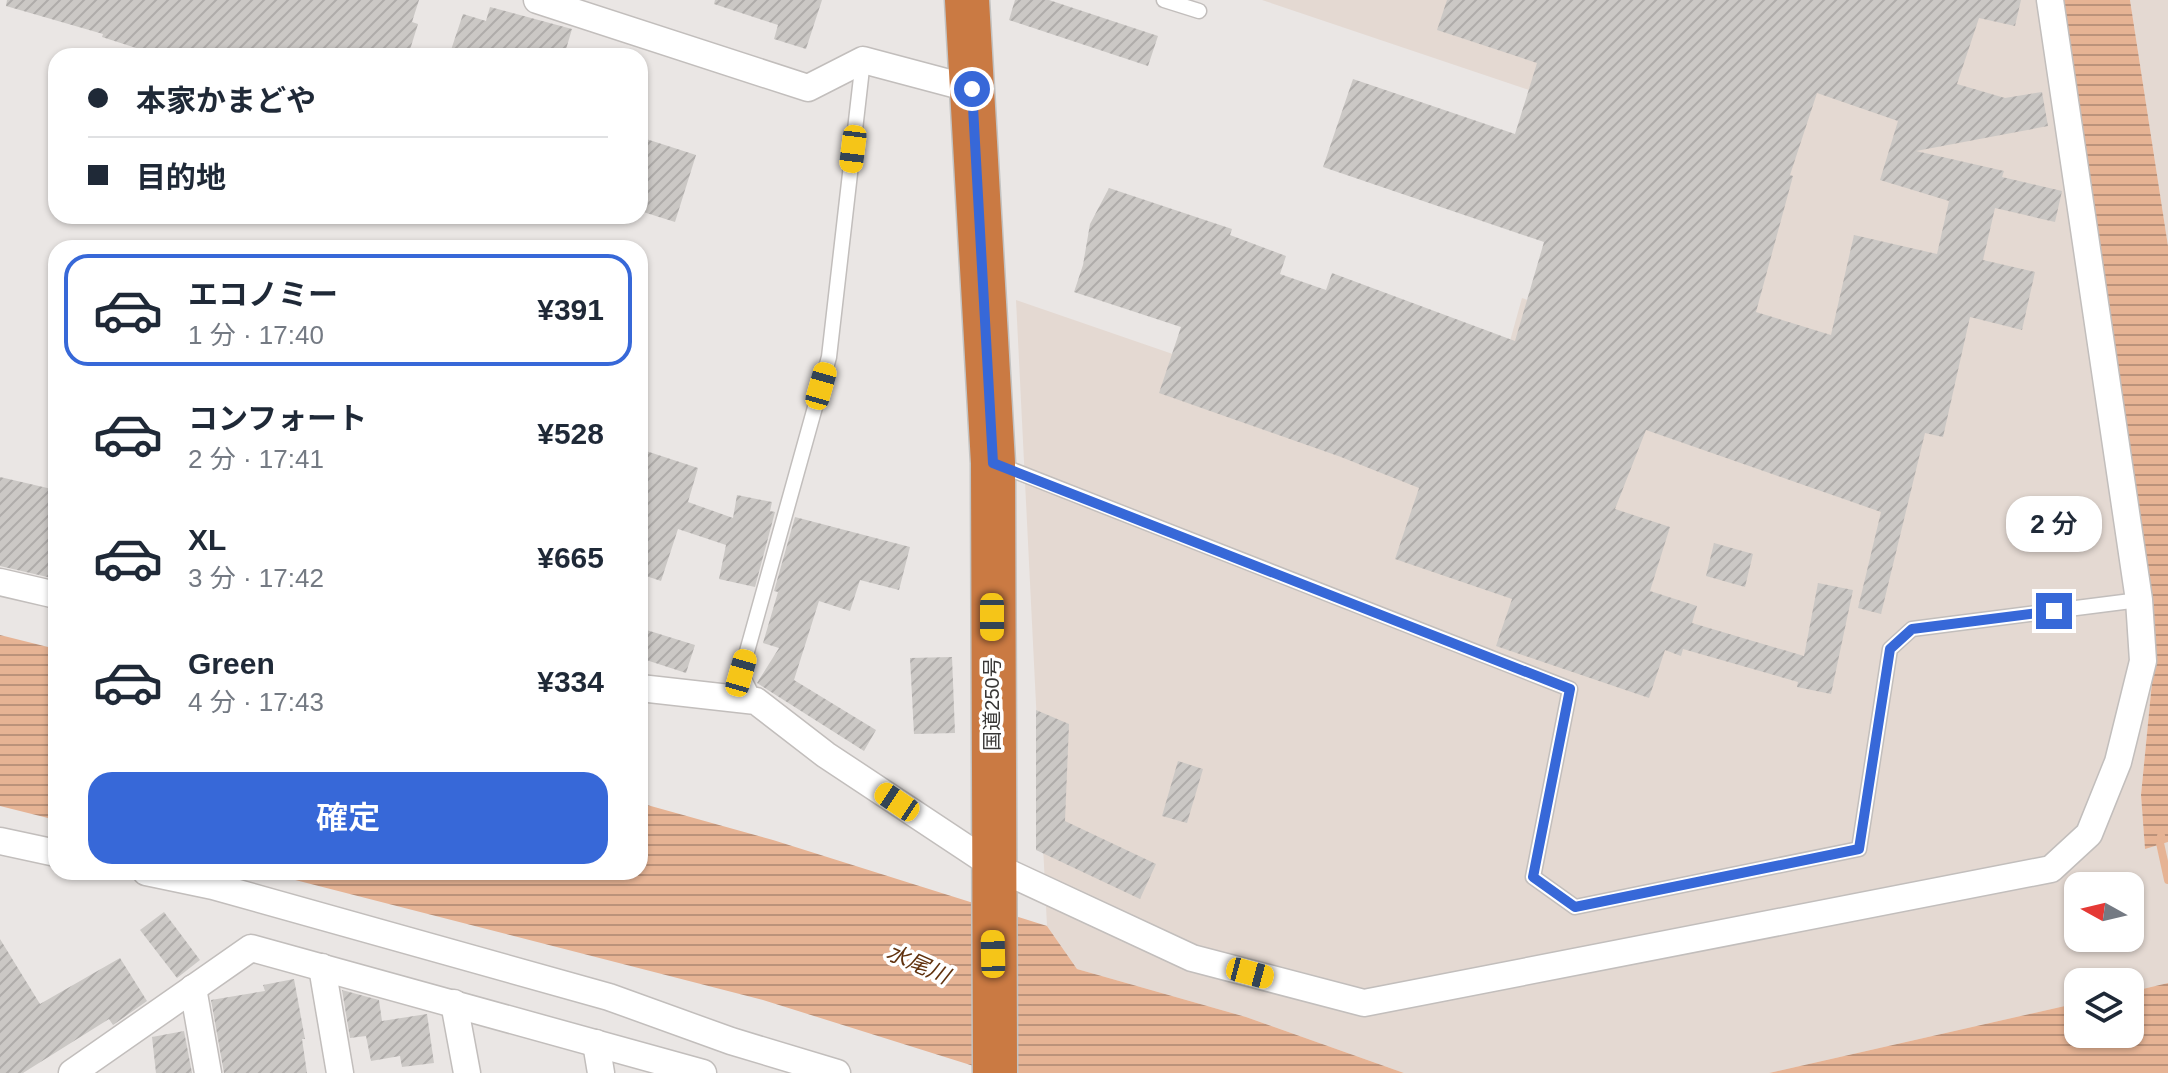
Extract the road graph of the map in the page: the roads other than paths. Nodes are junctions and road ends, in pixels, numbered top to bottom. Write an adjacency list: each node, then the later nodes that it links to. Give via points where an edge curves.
1 (537, 0): 6 (street, via 808,88)
2 (967, 0): 7 (highway, 国道250号)
3 (1164, 0): 5 (lane)
4 (2050, 0): 11 (street)
5 (1199, 11)
6 (863, 60): 7 (street); 13 (lane, via 829,357 741,673)
7 (972, 89): 8 (highway, 国道250号)
8 (993, 463): 11 (lane, via 1570,689 1533,877 1575,907 1859,849 1890,649 1912,629); 16 (highway, 国道250号)
9 (0, 582): 10 (street)
10 (48, 593)
11 (2139, 600): 16 (street, via 2143,661 2118,762 2089,834 2051,869 1364,1003 1192,958)
12 (648, 689): 13 (street)
13 (756, 701): 16 (street, via 826,755)
14 (0, 841): 15 (street)
15 (48, 851)
16 (992, 865): 29 (highway, 国道250号)
17 (184, 880): 28 (street, via 609,997)
18 (322, 967): 19 (street, via 251,948); 20 (street); 24 (street)
19 (193, 988): 22 (street); 23 (street)
20 (454, 1003): 21 (street); 25 (street)
21 (596, 1043): 26 (street); 27 (street)
22 (82, 1070)
23 (208, 1073)
24 (340, 1073)
25 (467, 1073)
26 (601, 1073)
27 (703, 1073)
28 (837, 1073)
29 (995, 1073)

